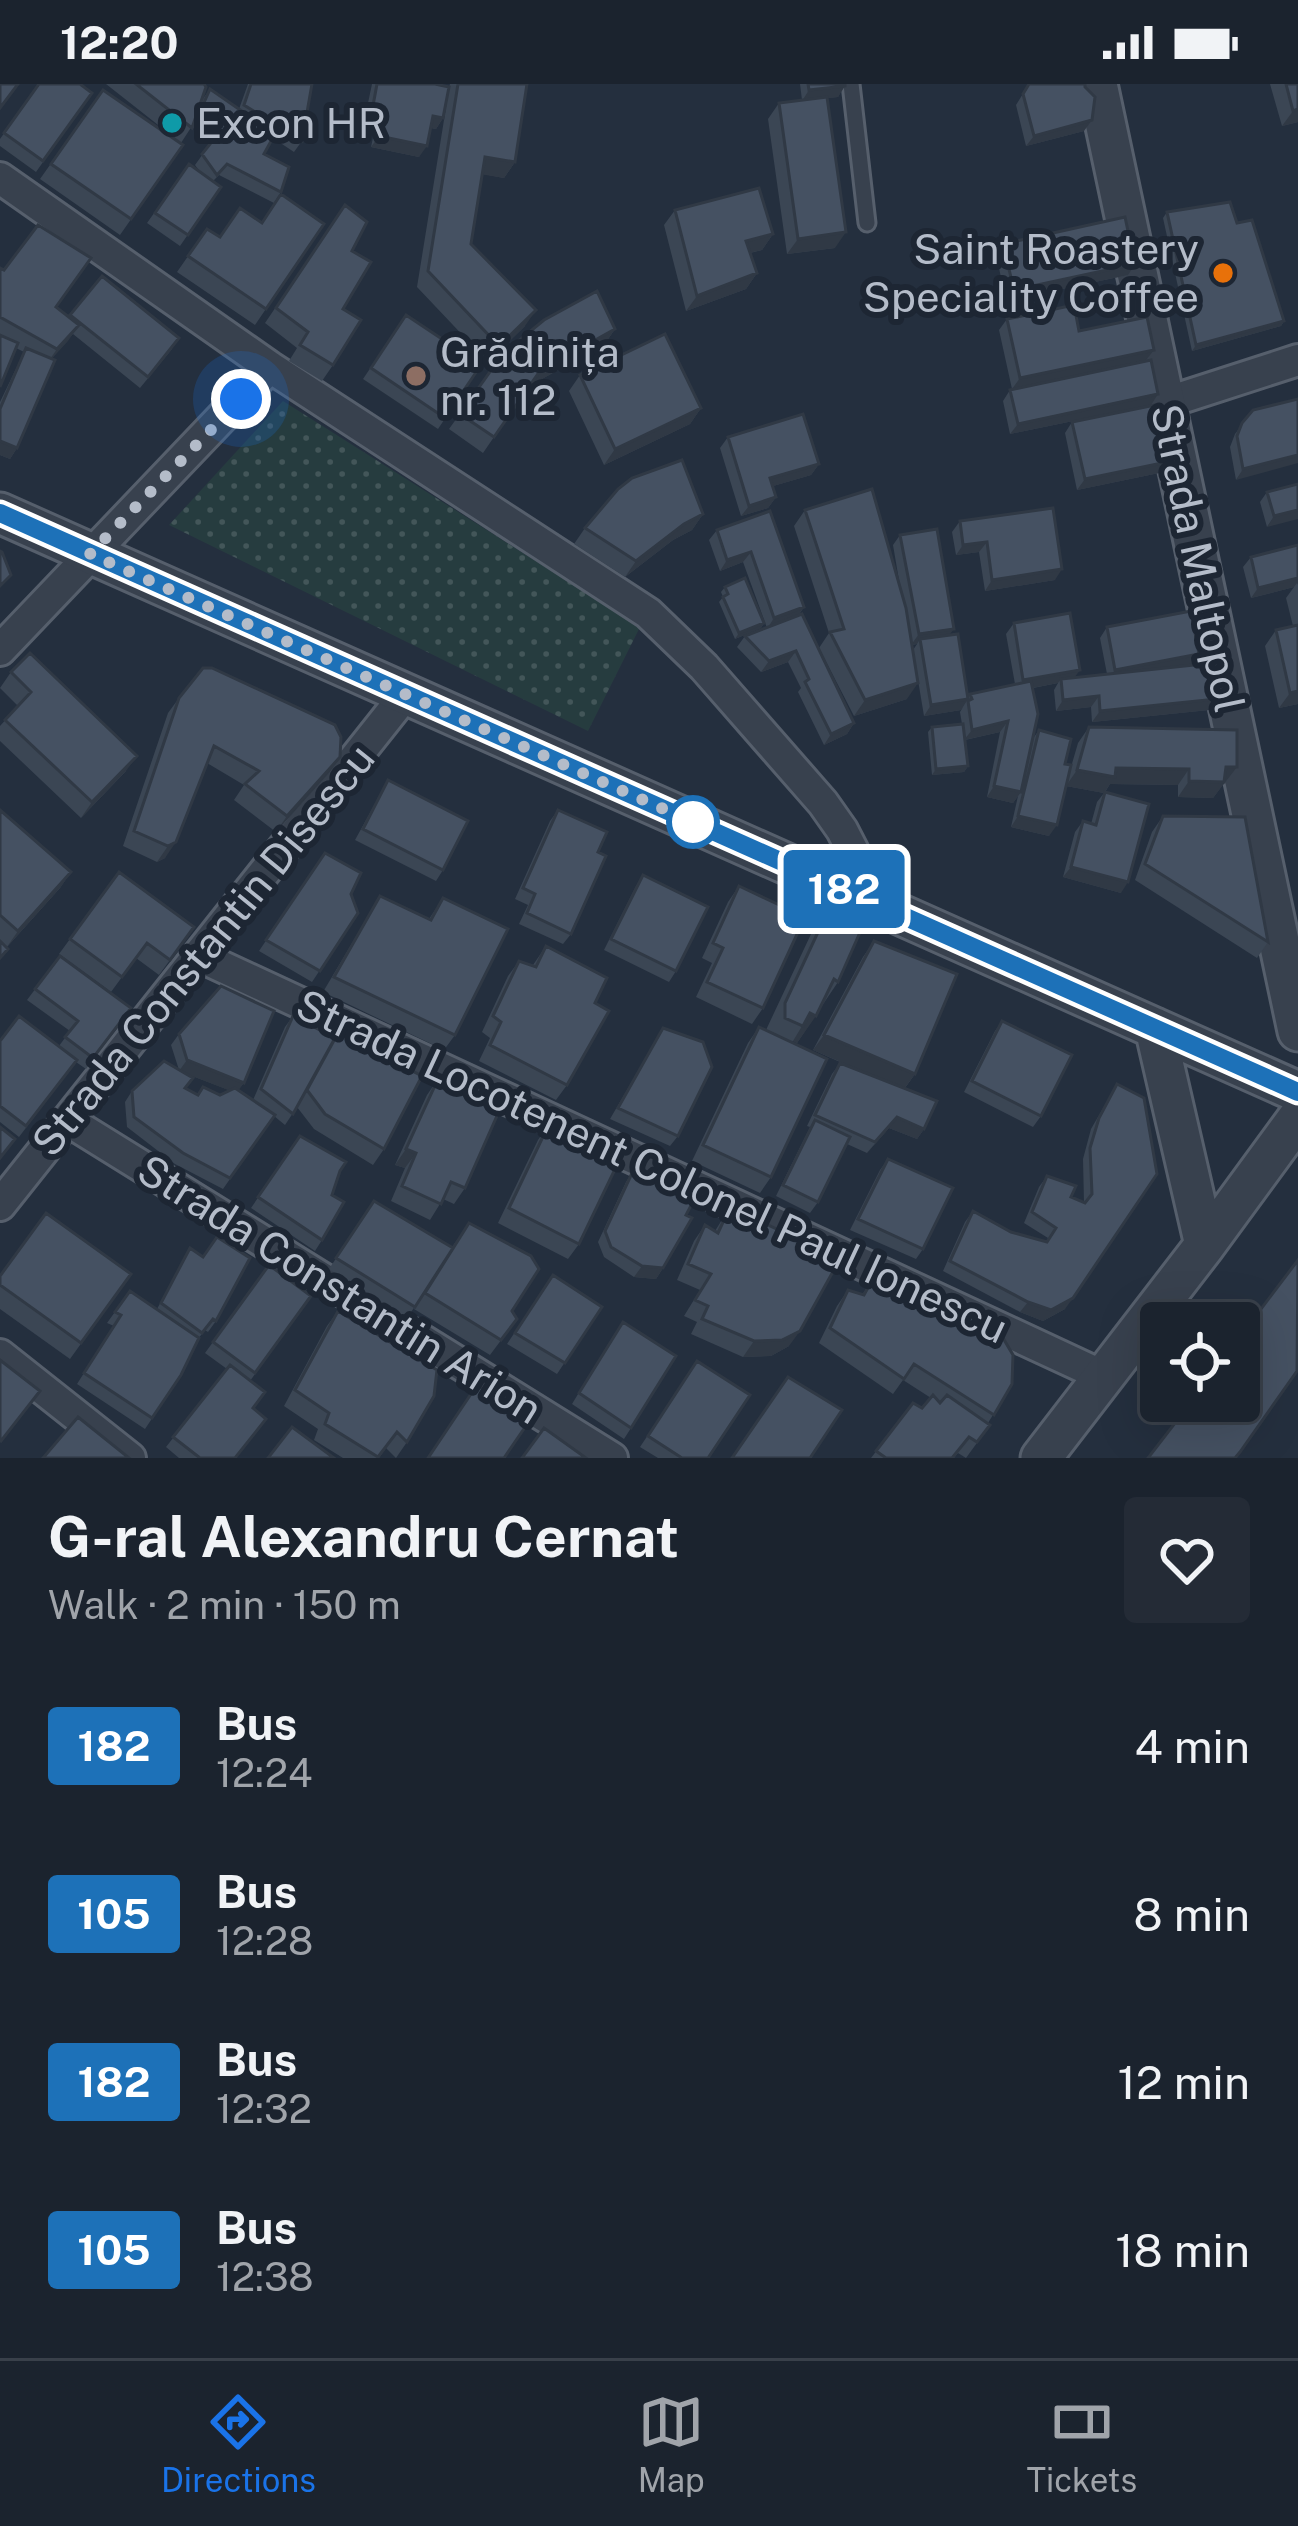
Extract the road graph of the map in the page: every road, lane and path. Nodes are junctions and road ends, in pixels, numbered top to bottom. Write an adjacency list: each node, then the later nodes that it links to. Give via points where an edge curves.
1 (851, 84): 4 (lane)
2 (1097, 84): 7 (street, Strada Maltopol)
3 (0, 178): 6 (street)
4 (867, 223)
5 (1298, 360): 7 (street)
6 (271, 368): 9 (street); 12 (street, via 649,613 823,803)
7 (1165, 404): 15 (street, Strada Maltopol)
8 (0, 513): 9 (street)
9 (90, 554): 10 (street); 11 (street)
10 (0, 650)
11 (406, 694): 12 (street); 13 (street, Strada Constantin Disescu)
12 (874, 903): 14 (street)
13 (199, 956): 18 (street, Strada Constantin Disescu); 22 (street, Strada Locotenent Colonel Paul Ionescu)
14 (1155, 1028): 16 (street); 20 (street)
15 (1298, 1031)
16 (1298, 1092)
17 (1298, 1118): 20 (street)
18 (68, 1120): 19 (street, Strada Constantin Disescu); 24 (street, Strada Constantin Arion)
19 (0, 1204)
20 (1205, 1245): 22 (street)
21 (0, 1355): 23 (street)
22 (1105, 1377): 25 (street)
23 (130, 1458)
24 (612, 1458)
25 (1041, 1458)

